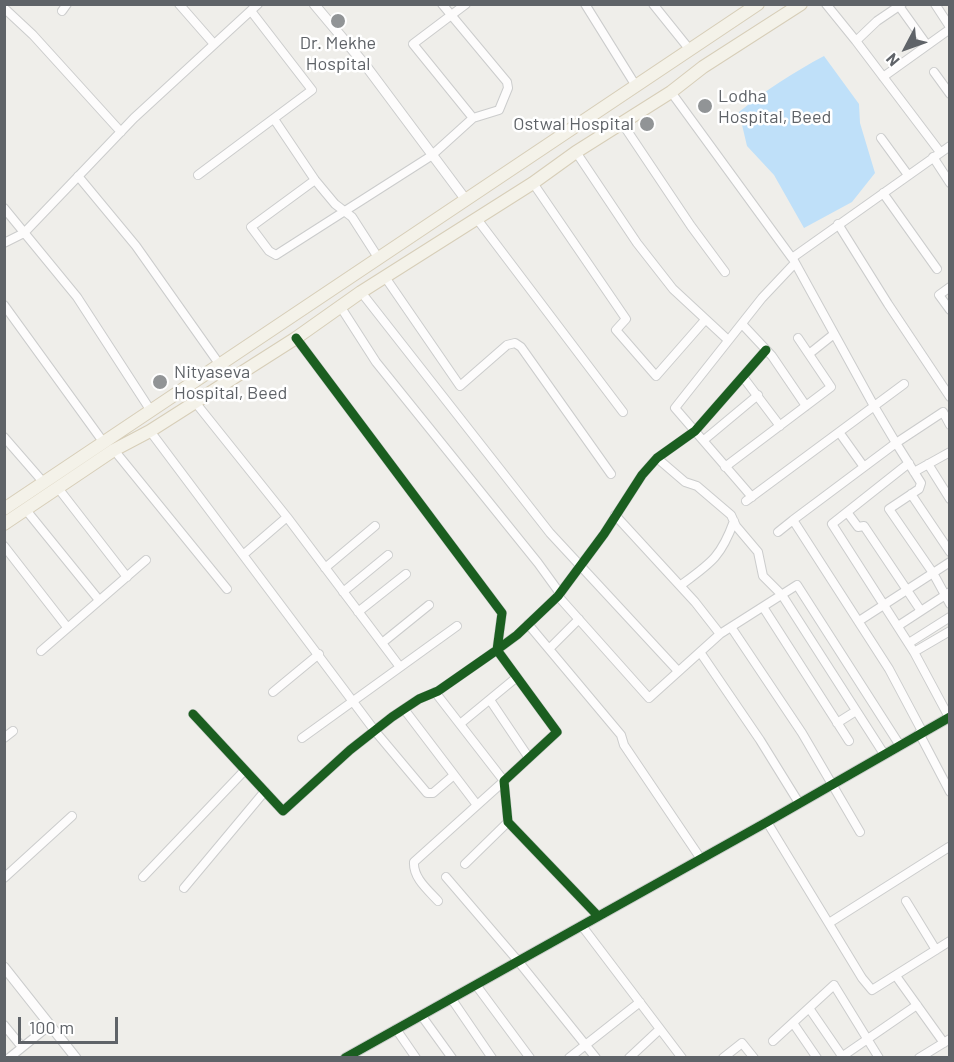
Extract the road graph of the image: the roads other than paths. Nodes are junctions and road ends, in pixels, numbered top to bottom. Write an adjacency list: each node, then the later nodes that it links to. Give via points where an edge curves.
1 (179, 4): 17 (street)
2 (314, 4): 33 (street)
3 (442, 4): 14 (street)
4 (466, 4): 14 (street)
5 (585, 4): 22 (street)
6 (653, 4): 19 (street)
7 (758, 4): 19 (main road)
8 (801, 4): 23 (main road)
9 (826, 4): 16 (street)
10 (935, 4): 15 (street)
11 (901, 5): 16 (street); 18 (street)
12 (255, 7): 17 (street); 25 (street, via 312,90)
13 (4, 8): 28 (street, via 33,34)
14 (451, 16): 26 (street, via 413,44); 26 (street, via 507,82 499,110)
15 (950, 28): 18 (street)
16 (856, 41): 21 (street)
17 (214, 44): 28 (street)
18 (927, 45): 21 (street)
19 (690, 50): 22 (main road)
20 (934, 72): 24 (street)
21 (883, 77): 32 (street)
22 (636, 86): 42 (main road)
23 (671, 92): 27 (main road); 50 (street)
24 (950, 94)
25 (274, 118): 35 (street); 38 (street)
26 (473, 118): 33 (street)
27 (622, 123): 31 (main road); 52 (street)
28 (121, 132): 37 (street)
29 (881, 138): 36 (street)
30 (950, 146): 32 (street)
31 (576, 152): 39 (main road); 59 (street, via 637,243)
32 (940, 152): 34 (street)
33 (432, 154): 42 (street); 44 (street)
34 (933, 158): 36 (street); 40 (street)
35 (198, 175)
36 (908, 175): 41 (street)
37 (78, 176): 47 (street); 67 (street, via 136,246)
38 (315, 180): 44 (street); 44 (street, via 251,227 269,251 276,255)
39 (533, 183): 45 (main road); 59 (street, via 626,319 616,330 656,376)
40 (950, 183)
41 (883, 193): 46 (street); 51 (street)
42 (466, 200): 49 (main road)
43 (4, 208): 47 (street)
44 (345, 211): 49 (street)
45 (477, 219): 53 (main road); 76 (street)
46 (838, 224): 50 (street); 71 (street)
47 (24, 233): 48 (street); 75 (street, via 77,297)
48 (4, 243)
49 (379, 259): 67 (main road)
50 (794, 260): 60 (street); 61 (street)
51 (937, 269)
52 (725, 272)
53 (385, 278): 55 (main road); 93 (street, via 460,386 507,345 515,343 521,347)
54 (950, 286): 58 (street, via 939,294)
55 (361, 292): 57 (main road); 114 (street, via 522,499)
56 (4, 305): 85 (street)
57 (340, 306): 62 (main road); 124 (street, via 376,362)
58 (950, 310)
59 (705, 320): 64 (street)
60 (742, 324): 64 (street); 65 (street)
61 (834, 334): 66 (street); 74 (street)
62 (296, 338): 72 (main road); 146 (street, via 502,613)
63 (798, 338): 66 (street)
64 (728, 340): 80 (street, via 675,408)
65 (766, 350): 68 (street); 73 (street)
66 (809, 354): 73 (street, via 831,387)
67 (220, 365): 75 (main road)
68 (743, 376): 70 (street); 80 (street)
69 (904, 384): 74 (street)
70 (758, 395): 78 (street); 83 (street)
71 (950, 397)
72 (195, 402): 79 (main road); 102 (street)
73 (806, 406): 78 (street)
74 (874, 406): 81 (street); 84 (street)
75 (151, 411): 85 (main road)
76 (623, 412)
77 (950, 425): 84 (street, via 943,412)
78 (780, 426): 90 (street)
79 (150, 431): 85 (main road); 110 (street)
80 (695, 431): 83 (street); 87 (street)
81 (839, 432): 90 (street, via 749,499); 91 (street)
82 (4, 437): 94 (street)
83 (704, 440): 90 (street)
84 (896, 443): 88 (street); 91 (street)
85 (109, 447): 94 (main road); 95 (main road); 120 (street)
86 (950, 452): 89 (street)
87 (657, 458): 101 (street); 104 (street, via 685,483 697,486 731,514)
88 (909, 463): 92 (street); 100 (street)
89 (928, 464): 92 (street); 97 (street)
90 (725, 467)
91 (864, 467): 103 (street)
92 (914, 472): 96 (street, via 921,483)
93 (611, 474)
94 (44, 483): 98 (main road)
95 (58, 488): 99 (main road); 118 (street)
96 (911, 494): 109 (street); 116 (street, via 889,509)
97 (950, 499)
98 (6, 506)
99 (26, 510): 105 (main road); 126 (street)
100 (847, 512): 121 (street, via 858,527 864,526); 129 (street, via 832,524)
101 (615, 515): 114 (street); 119 (street)
102 (287, 517): 110 (street); 115 (street)
103 (793, 520): 107 (street); 135 (street)
104 (734, 521): 119 (street, via 714,560); 125 (street, via 758,552 763,576)
105 (4, 524)
106 (375, 526): 115 (street)
107 (778, 532)
108 (4, 546): 139 (street)
109 (950, 552)
110 (243, 555): 150 (street)
111 (388, 555): 122 (street)
112 (146, 560): 118 (street)
113 (950, 562): 116 (street)
114 (581, 566): 124 (street); 152 (street)
115 (325, 568): 122 (street)
116 (933, 573): 121 (street); 123 (street)
117 (406, 574): 132 (street)
118 (127, 577): 126 (street)
119 (681, 585): 142 (street)
120 (227, 589)
121 (908, 591): 129 (street); 131 (street)
122 (343, 592): 132 (street)
123 (947, 593): 127 (street); 131 (street)
124 (559, 594): 134 (street); 136 (street)
125 (782, 595): 130 (street); 159 (street); 170 (street, via 797,585)
126 (99, 600): 139 (street)
127 (950, 604)
128 (429, 605): 143 (street)
129 (885, 605): 135 (street); 138 (street)
130 (764, 607): 140 (street); 162 (street)
131 (921, 611): 138 (street)
132 (358, 612): 143 (street)
133 (950, 617): 144 (street)
134 (579, 619): 145 (street); 152 (street, via 649,698)
135 (859, 621): 166 (street)
136 (528, 624): 145 (street); 146 (street)
137 (457, 626): 151 (street)
138 (898, 626): 144 (street)
139 (67, 627): 147 (street)
140 (731, 627): 142 (street); 176 (street)
141 (950, 631): 149 (street)
142 (720, 634): 148 (street)
143 (382, 643): 151 (street)
144 (909, 643): 149 (street)
145 (549, 649): 186 (street, via 621,735)
146 (497, 650): 153 (street); 155 (street)
147 (41, 651)
148 (699, 652): 152 (street); 179 (street)
149 (914, 652): 161 (street)
150 (319, 654): 154 (street); 157 (street)
151 (400, 668): 157 (street)
152 (678, 671)
153 (517, 677): 156 (street); 172 (street, via 557,732)
154 (273, 692)
155 (435, 692): 158 (street); 163 (street)
156 (490, 699): 163 (street); 172 (street)
157 (353, 700): 165 (street); 168 (street)
158 (404, 709): 165 (street); 174 (street)
159 (856, 711): 162 (street); 171 (street)
160 (193, 714): 173 (street)
161 (949, 718): 166 (street)
162 (837, 723): 169 (street)
163 (460, 724): 175 (street)
164 (13, 731): 167 (street)
165 (375, 731): 174 (street, via 426,793 433,793); 177 (street, via 283,811)
166 (921, 732): 170 (street); 178 (street)
167 (4, 738)
168 (302, 738)
169 (849, 741)
170 (899, 744): 171 (street)
171 (884, 754): 176 (street)
172 (528, 758): 175 (street)
173 (245, 770): 177 (street); 190 (street)
174 (454, 775): 180 (street)
175 (504, 781): 180 (street); 182 (street)
176 (832, 784): 179 (street); 184 (street)
177 (265, 791): 191 (street)
178 (950, 792)
179 (800, 803): 183 (street)
180 (477, 805): 192 (street, via 414,862 418,879)
181 (72, 816): 189 (street)
182 (508, 822): 187 (street); 194 (street)
183 (767, 822): 186 (street); 195 (street)
184 (860, 832)
185 (950, 847): 195 (street)
186 (700, 859): 194 (street)
187 (465, 864)
188 (446, 876): 199 (street)
189 (4, 878)
190 (143, 878)
191 (184, 888)
192 (438, 901)
193 (906, 901): 198 (street)
194 (598, 916): 196 (street)
195 (829, 923): 201 (street, via 872,990)
196 (582, 926): 199 (street); 204 (street)
197 (950, 941): 198 (street)
198 (936, 950): 201 (street)
199 (518, 961): 202 (street); 216 (street)
200 (4, 967): 210 (street)
201 (896, 976): 205 (street)
202 (476, 985): 203 (street); 225 (street)
203 (451, 998): 207 (street); 224 (street)
204 (640, 1002): 212 (street); 216 (street)
205 (917, 1005): 213 (street); 215 (street)
206 (809, 1008): 208 (street); 213 (street, via 834,985); 218 (street)
207 (421, 1015): 211 (street); 223 (street)
208 (793, 1023): 214 (street); 232 (street)
209 (4, 1025): 217 (street)
210 (50, 1025): 217 (street); 220 (street)
211 (396, 1029): 221 (street); 222 (street)
212 (660, 1029): 228 (street); 229 (street)
213 (867, 1039): 218 (street); 233 (street)
214 (773, 1041)
215 (947, 1041): 234 (street)
216 (586, 1044): 226 (street); 227 (street)
217 (22, 1047): 219 (street)
218 (841, 1057)
219 (9, 1058)
220 (76, 1058)
221 (345, 1058)
222 (416, 1058)
223 (452, 1058)
224 (492, 1058)
225 (530, 1058)
226 (569, 1058)
227 (596, 1058)
228 (629, 1058)
229 (682, 1058)
230 (723, 1058): 231 (street, via 742,1043)
231 (754, 1058)
232 (818, 1058)
233 (879, 1058)
234 (919, 1058)

